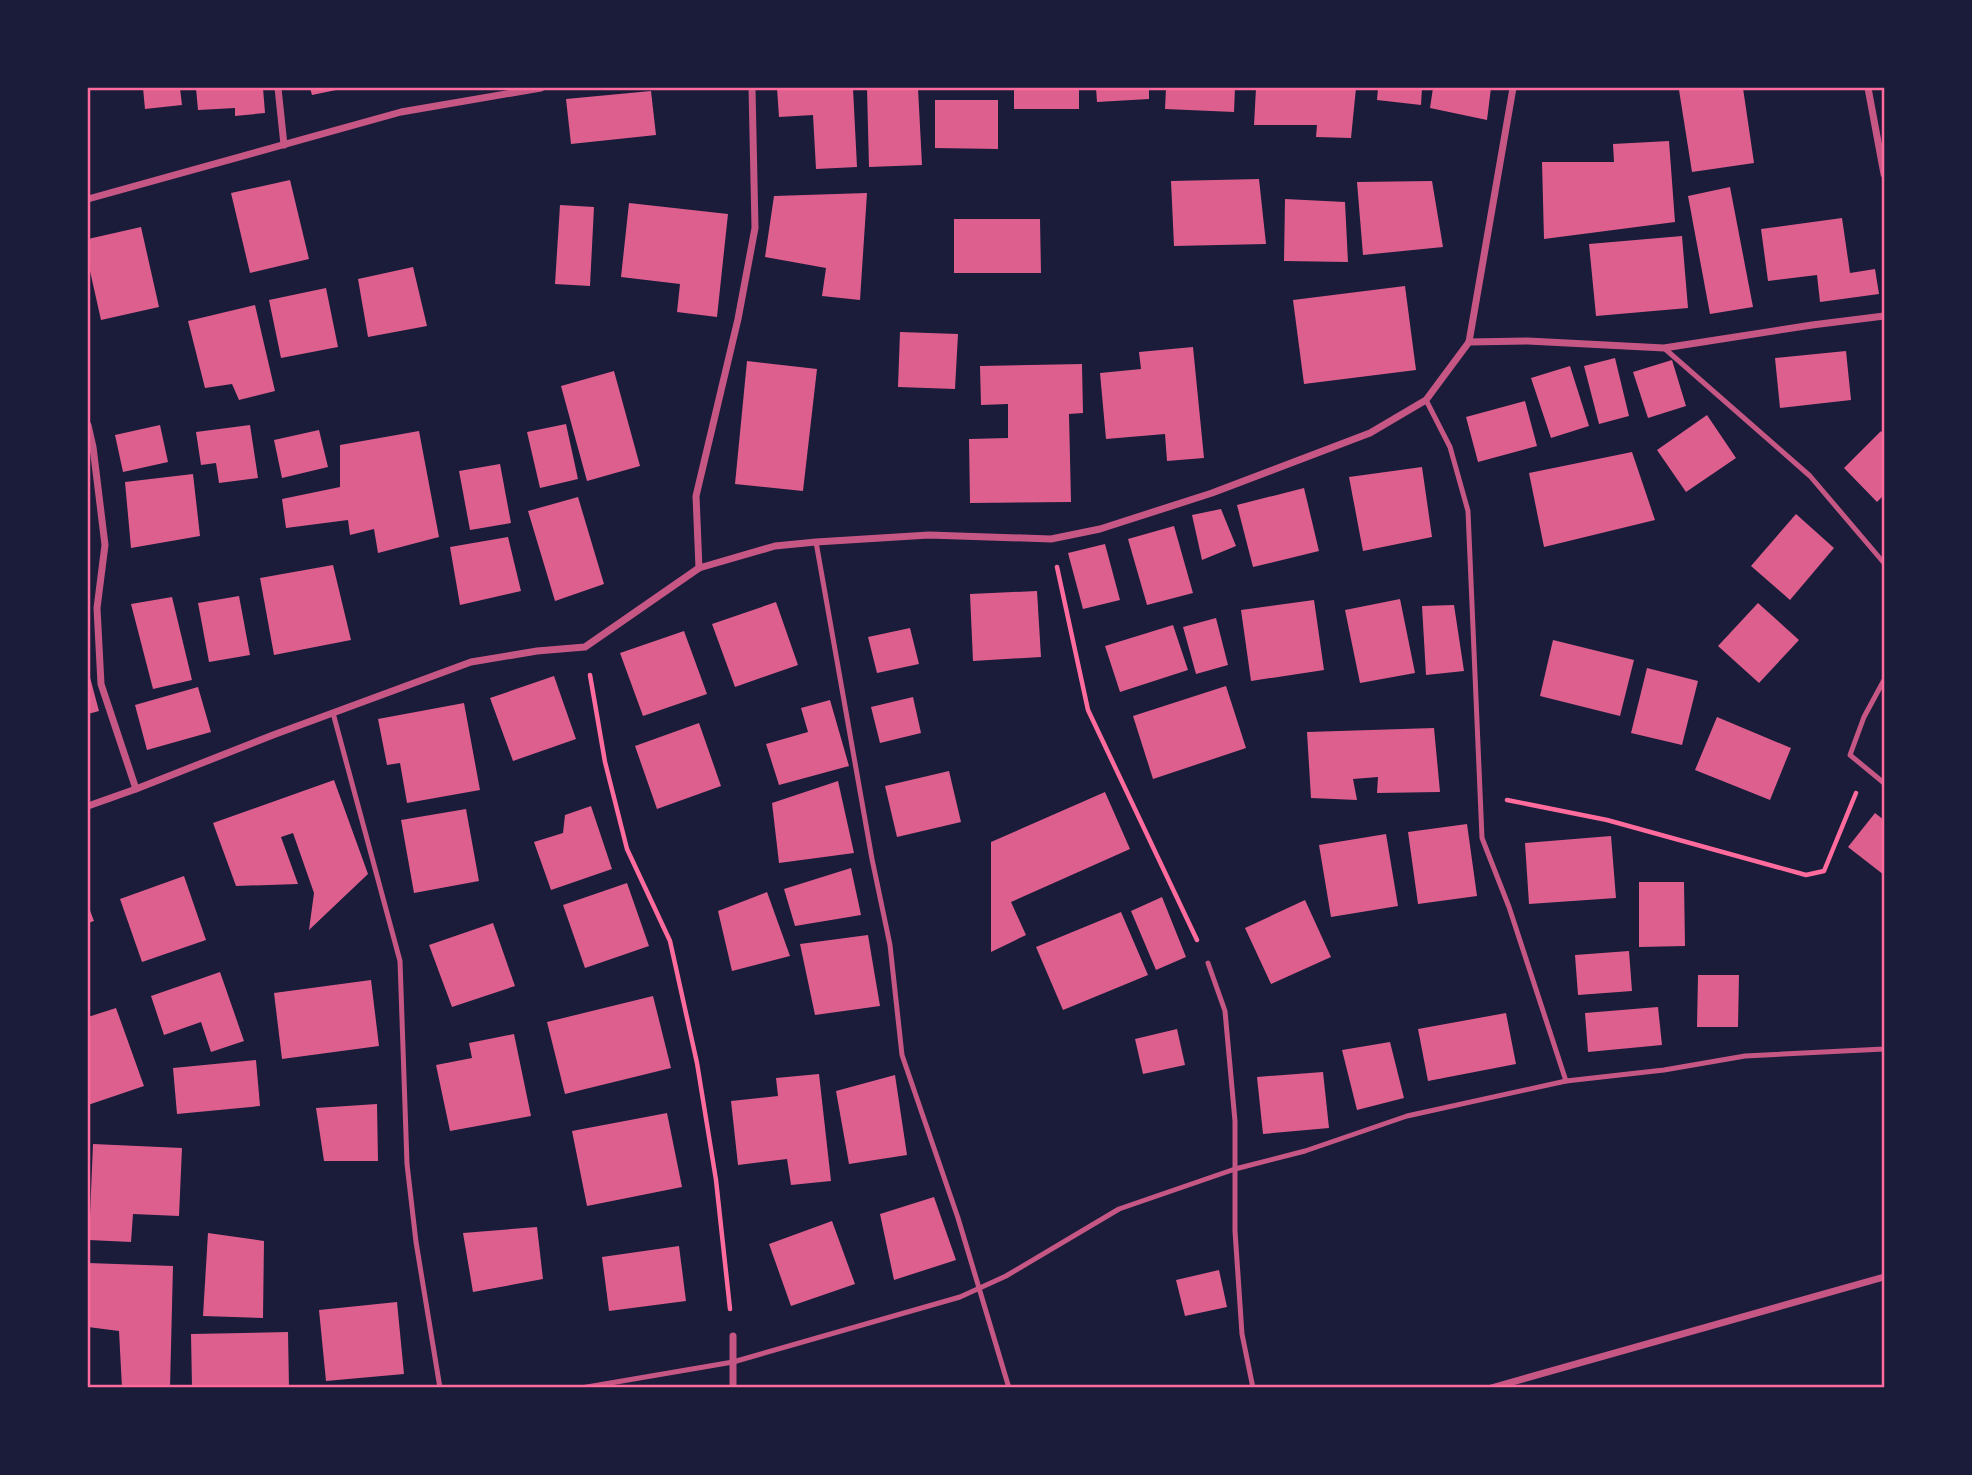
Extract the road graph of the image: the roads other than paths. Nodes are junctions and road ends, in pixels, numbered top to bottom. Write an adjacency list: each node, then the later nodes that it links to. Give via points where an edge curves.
1 (278, 88): 6 (street)
2 (541, 88): 6 (street, via 401,112)
3 (752, 88): 16 (street, via 755,228 696,496)
4 (1513, 88): 10 (street)
5 (1868, 88): 7 (street)
6 (284, 145): 8 (street)
7 (1885, 174)
8 (88, 199)
9 (1885, 316): 11 (street)
10 (1469, 342): 11 (street); 12 (street)
11 (1664, 348): 15 (lane, via 1810,476)
12 (1426, 400): 14 (street, via 1370,433 1212,493 1100,529 1051,538 929,535); 24 (lane, via 1450,447 1468,511 1482,838)
13 (88, 425): 20 (street, via 105,545 96,608 101,684)
14 (816, 542): 16 (street, via 775,546); 27 (lane, via 890,945 902,1055)
15 (1885, 563)
16 (699, 568): 18 (street, via 585,647 471,662)
17 (1885, 680): 19 (lane, via 1850,755)
18 (333, 713): 20 (street); 30 (lane, via 400,961 407,1164)
19 (1885, 783)
20 (136, 789): 21 (street)
21 (88, 806)
22 (1208, 963): 25 (lane, via 1226,1011 1236,1121)
23 (1885, 1049): 24 (lane, via 1745,1056)
24 (1566, 1080): 25 (lane, via 1407,1116)
25 (1235, 1169): 27 (lane, via 1119,1209); 34 (lane, via 1242,1334)
26 (1885, 1277): 35 (street)
27 (979, 1289): 29 (lane); 33 (lane)
28 (733, 1336): 29 (street)
29 (733, 1362): 31 (lane); 32 (street)
30 (440, 1388)
31 (582, 1388)
32 (733, 1388)
33 (1009, 1388)
34 (1253, 1388)
35 (1491, 1388)

